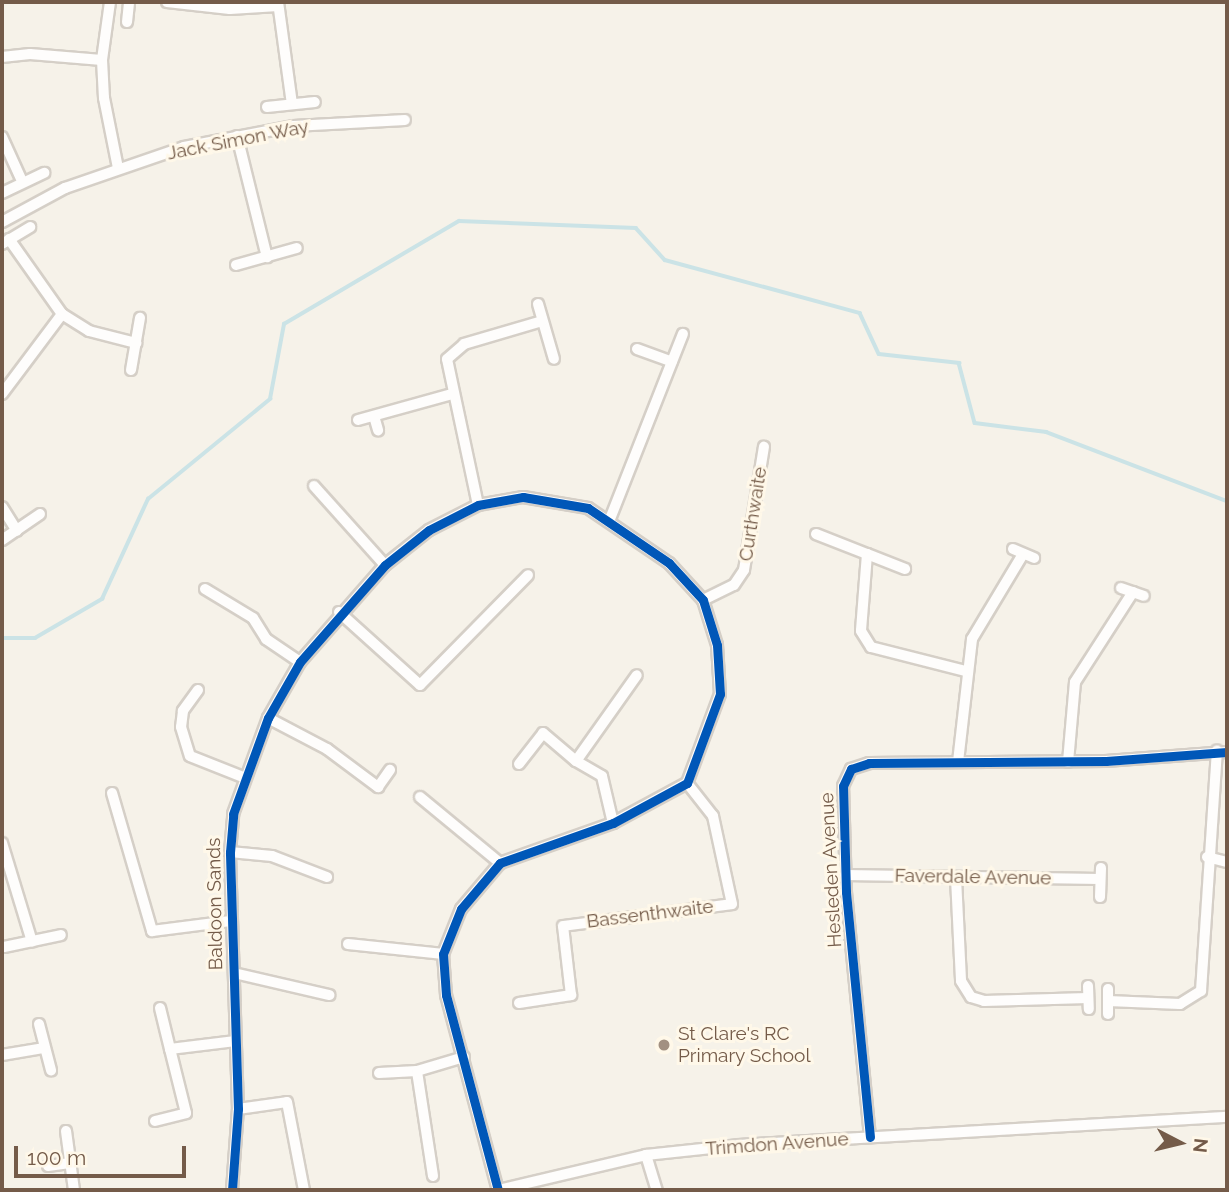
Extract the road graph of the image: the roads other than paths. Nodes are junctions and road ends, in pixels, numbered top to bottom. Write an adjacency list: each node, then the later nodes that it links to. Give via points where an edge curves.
1 (110, 2): 7 (street)
2 (129, 2): 5 (street)
3 (167, 2): 4 (street, via 230,9)
4 (278, 4): 9 (street)
5 (127, 22)
6 (2, 57): 7 (street, via 30,54)
7 (102, 60): 14 (street, via 108,129)
8 (314, 102): 9 (street)
9 (292, 104): 10 (street)
10 (267, 107)
11 (405, 120): 12 (street, Jack Simon Way, via 294,127)
12 (237, 136): 14 (street, Jack Simon Way); 22 (street)
13 (2, 137): 16 (street)
14 (118, 168): 18 (street, Jack Simon Way, via 65,188)
15 (44, 173): 16 (street)
16 (22, 181): 17 (street)
17 (2, 193)
18 (2, 222)
19 (30, 227): 20 (street)
20 (5, 242): 25 (street)
21 (297, 248): 22 (street)
22 (267, 257): 23 (street)
23 (236, 265)
24 (538, 304): 27 (street)
25 (62, 314): 29 (street, via 89,331); 34 (street)
26 (140, 317): 29 (street)
27 (542, 321): 31 (street); 35 (street, via 456,348 446,366)
28 (683, 334): 32 (street)
29 (136, 343): 33 (street)
30 (637, 349): 32 (street)
31 (554, 359)
32 (672, 362): 44 (street)
33 (131, 370)
34 (2, 394)
35 (452, 394): 36 (street); 41 (street)
36 (374, 416): 37 (street); 38 (street)
37 (358, 420)
38 (378, 430)
39 (764, 447): 55 (street, Curthwaite, via 744,570 734,585)
40 (314, 486): 50 (street)
41 (478, 505): 44 (street, Baldoon Sands, via 523,497 588,508); 50 (street, Baldoon Sands, via 429,530)
42 (2, 507): 45 (street)
43 (40, 514): 45 (street)
44 (610, 519): 55 (street, Baldoon Sands, via 669,563)
45 (17, 531): 47 (street)
46 (816, 534): 48 (street)
47 (2, 540)
48 (867, 554): 51 (street); 58 (street, via 861,623 866,642 878,650)
49 (1023, 554): 58 (street, via 978,627)
50 (385, 565): 56 (street, Baldoon Sands)
51 (905, 569)
52 (528, 575): 56 (street, via 420,685)
53 (1121, 588): 65 (street, via 1139,594 1075,682)
54 (205, 589): 57 (street, via 253,618 266,639)
55 (703, 600): 69 (street, Baldoon Sands, via 717,645 720,694)
56 (339, 612): 57 (street, Baldoon Sands)
57 (300, 663): 61 (street, Baldoon Sands)
58 (965, 671): 64 (street)
59 (637, 675): 63 (street)
60 (198, 690): 68 (street, via 184,710 180,727 190,756)
61 (268, 718): 67 (street, via 327,749 378,787); 68 (street, Baldoon Sands)
62 (1222, 751): 65 (street, Hesleden Avenue); 75 (street)
63 (576, 761): 66 (street, via 543,733); 72 (street, via 602,776)
64 (958, 762): 65 (street, Hesleden Avenue); 78 (street, Hesleden Avenue, via 869,763 851,769 843,786)
65 (1068, 762)
66 (519, 764)
67 (390, 770)
68 (243, 777): 74 (street, Baldoon Sands, via 233,814)
69 (687, 783): 72 (street); 93 (street, Bassenthwaite, via 712,816 732,904 563,926 571,995)
70 (112, 793): 82 (street, via 152,931)
71 (420, 797): 77 (street)
72 (613, 823): 77 (street)
73 (2, 843): 84 (street)
74 (230, 852): 79 (street, via 272,856); 82 (street, Baldoon Sands)
75 (1207, 857): 76 (street); 92 (street, via 1204,976 1199,995 1180,1004)
76 (1227, 862)
77 (500, 863): 87 (street, via 461,909)
78 (845, 874): 80 (street, Faverdale Avenue); 109 (street, Hesleden Avenue)
79 (327, 877)
80 (956, 878): 81 (street, Faverdale Avenue, via 1100,873); 89 (street, via 961,981 966,993 984,1001 1088,1003)
81 (1100, 897)
82 (230, 921): 88 (street, Baldoon Sands)
83 (61, 935): 84 (street)
84 (32, 942): 86 (street)
85 (348, 944): 87 (street)
86 (4, 947)
87 (443, 954): 101 (street, via 446,995)
88 (234, 973): 91 (street); 97 (street, Baldoon Sands)
89 (1088, 986)
90 (1108, 989): 92 (street)
91 (329, 995)
92 (1108, 1002): 95 (street)
93 (519, 1003)
94 (160, 1008): 99 (street)
95 (1108, 1014)
96 (39, 1024): 98 (street)
97 (236, 1041): 99 (street); 105 (street, Baldoon Sands)
98 (44, 1048): 100 (street); 102 (street)
99 (170, 1049): 107 (street, via 186,1113)
100 (2, 1055)
101 (464, 1057): 103 (street); 117 (street)
102 (51, 1070)
103 (417, 1071): 104 (street); 113 (street)
104 (379, 1073)
105 (238, 1109): 115 (street, Baldoon Sands); 116 (street, via 287,1102)
106 (1227, 1117): 109 (street, Trimdon Avenue)
107 (155, 1121)
108 (66, 1131): 111 (street)
109 (870, 1138): 110 (street, Trimdon Avenue)
110 (646, 1155): 117 (street, Trimdon Avenue); 118 (street)
111 (70, 1163): 112 (street); 114 (street)
112 (48, 1166)
113 (433, 1176)
114 (74, 1190)
115 (232, 1190)
116 (304, 1190)
117 (498, 1190)
118 (657, 1190)

